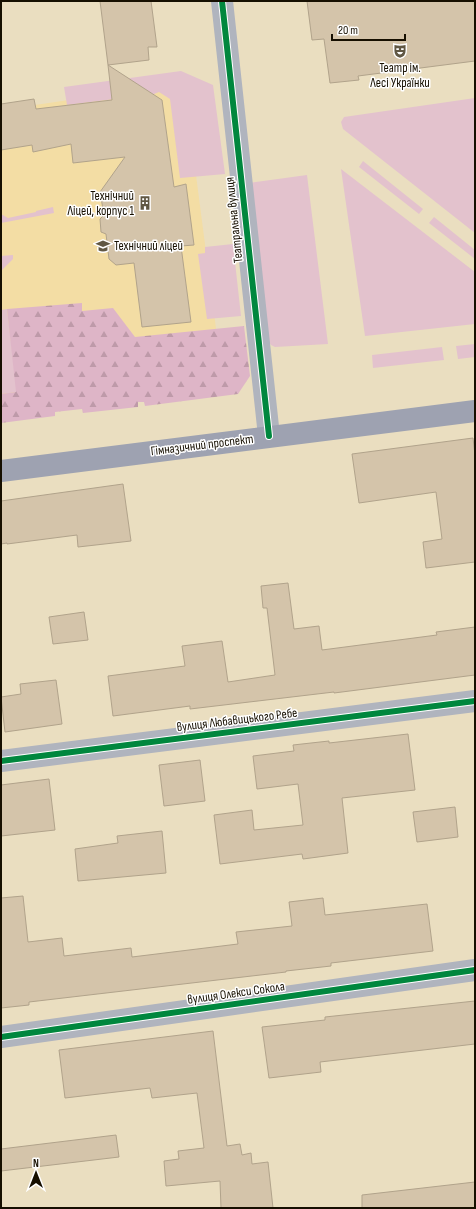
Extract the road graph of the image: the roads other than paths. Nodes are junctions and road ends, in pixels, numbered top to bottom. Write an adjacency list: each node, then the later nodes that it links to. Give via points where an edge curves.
1 (222, 1): 3 (street, Театральна вулиця)
2 (475, 411): 3 (main road, Гімназичний проспект)
3 (269, 436): 4 (main road, Гімназичний проспект)
4 (1, 471)
5 (475, 701): 6 (street, вулиця Любавицького Ребе)
6 (1, 760)
7 (475, 970): 8 (street, вулиця Олекси Сокола)
8 (1, 1037)

